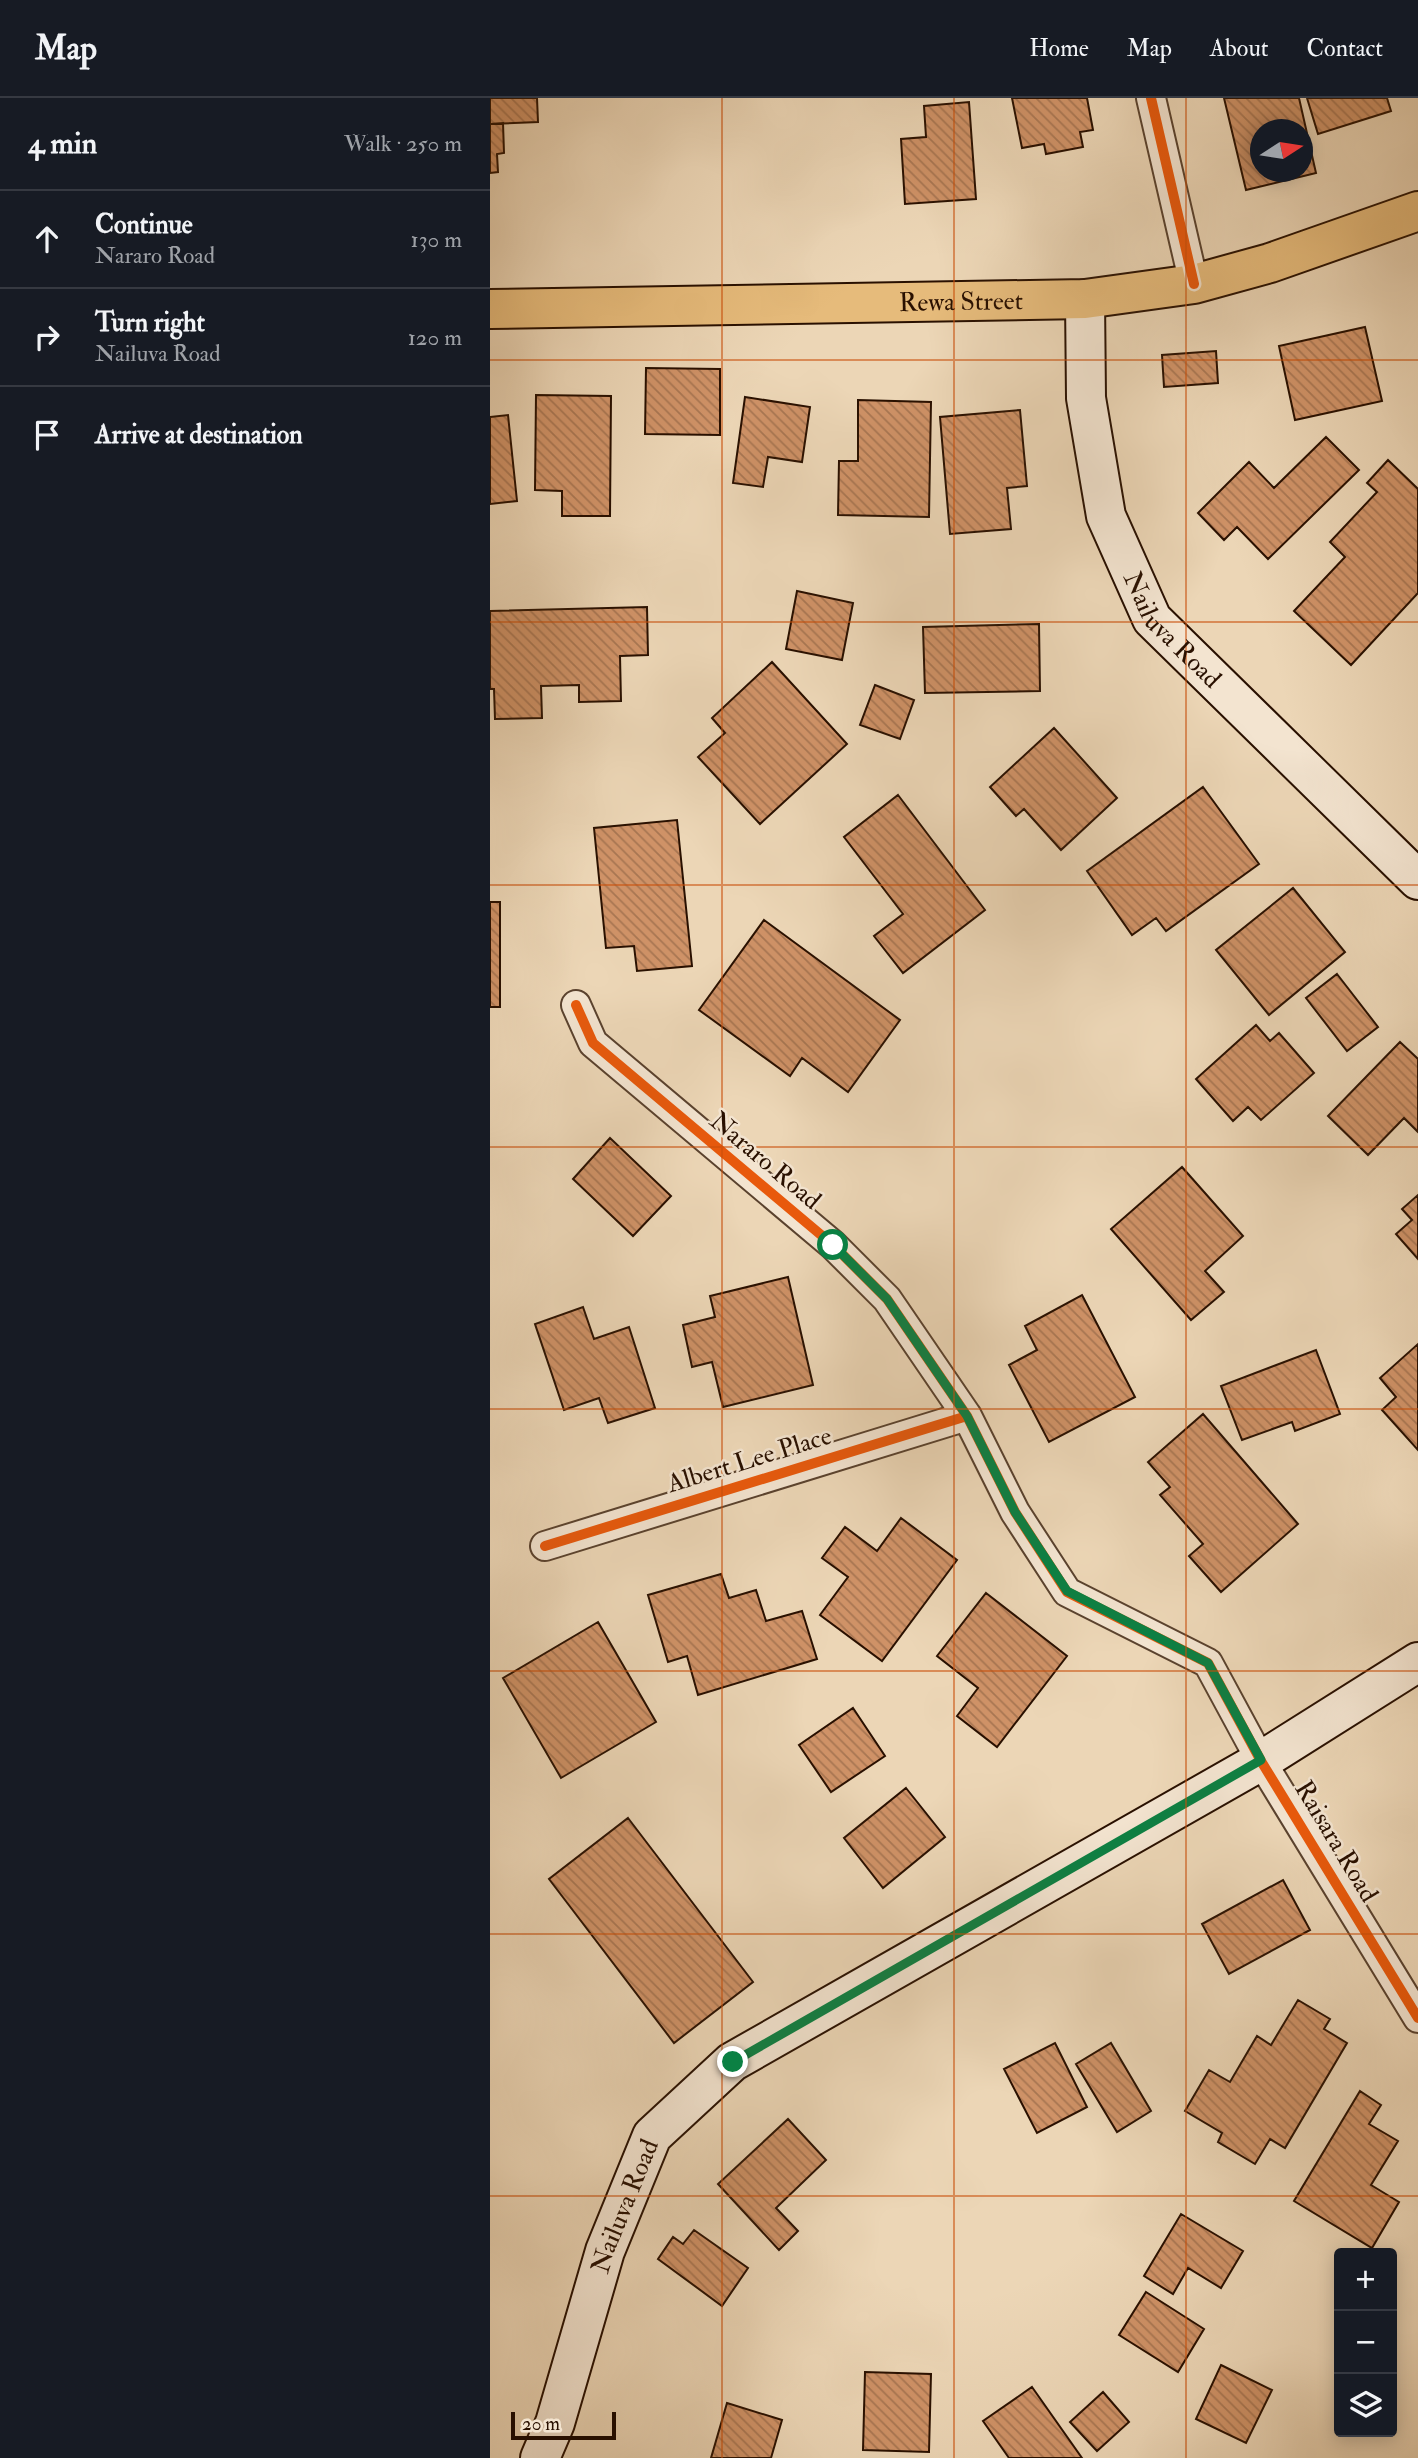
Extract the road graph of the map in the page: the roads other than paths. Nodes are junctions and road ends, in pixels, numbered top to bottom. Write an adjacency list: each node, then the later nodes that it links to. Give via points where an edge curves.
1 (1151, 98): 3 (street)
2 (1418, 211): 3 (main road, Rewa Street)
3 (1194, 285): 4 (main road, Rewa Street)
4 (1085, 299): 5 (main road, Rewa Street); 6 (main road, Nailuva Road, via 1086,398 1106,516 1152,619)
5 (490, 310)
6 (1418, 880)
7 (576, 1005): 8 (street, Nararo Road, via 593,1043 833,1245 887,1299)
8 (967, 1416): 9 (street, Albert Lee Place); 11 (street, Nararo Road, via 1015,1512 1067,1591 1208,1663)
9 (545, 1546)
10 (1418, 1662): 11 (main road, Nailuva Road)
11 (1261, 1760): 12 (street, Raisara Road); 13 (main road, Nailuva Road, via 733,2062 652,2136 605,2251 555,2423)
12 (1418, 2018)
13 (540, 2458)

